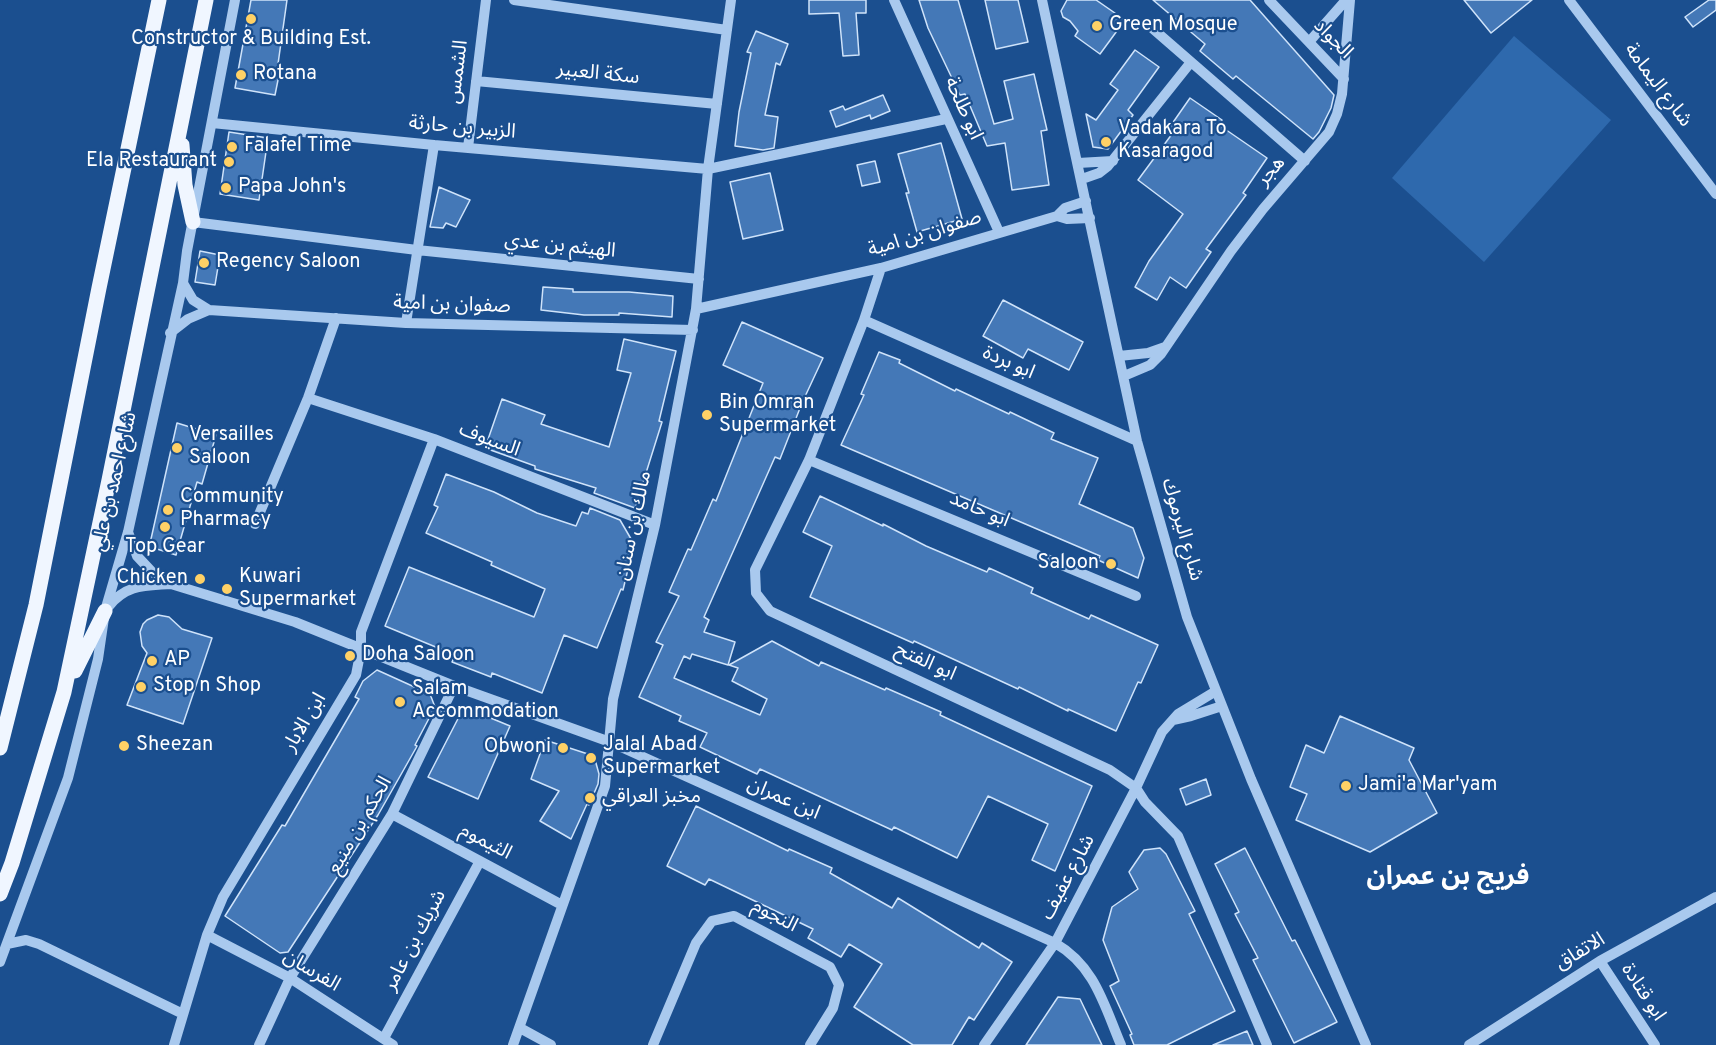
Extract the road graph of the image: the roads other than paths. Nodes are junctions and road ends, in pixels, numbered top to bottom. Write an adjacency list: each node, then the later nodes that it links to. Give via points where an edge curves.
1 (159, 0): 67 (main road, via 36,605)
2 (207, 0): 22 (main road, شارع احمد بن علي)
3 (235, 0): 21 (street, شارع احمد بن علي)
4 (486, 0): 18 (street, الشمس)
5 (514, 0): 14 (street)
6 (731, 0): 14 (street, مالك بن سنان)
7 (894, 0): 20 (street, ابو طلحة)
8 (1042, 0): 27 (street, شارع اليرموك)
9 (1269, 0): 15 (street, الجواد)
10 (1346, 0): 15 (street)
11 (1350, 0): 17 (street, هجر)
12 (1569, 0): 30 (street, شارع اليمامة)
13 (1152, 28): 16 (street)
14 (727, 30): 19 (street, مالك بن سنان)
15 (1309, 42): 17 (street, الجواد)
16 (1191, 62): 25 (street); 26 (street)
17 (1344, 79): 26 (street, هجر, via 1338,114)
18 (476, 81): 19 (street, سكة العبير); 24 (street, الشمس)
19 (717, 105): 28 (street, مالك بن سنان)
20 (946, 119): 28 (street, الزبير بن حارثة); 35 (street, ابو طلحة)
21 (212, 123): 23 (street, الزبير بن حارثة); 34 (street, شارع احمد بن علي)
22 (180, 126): 34 (main road, via 184,185); 63 (main road, شارع احمد بن علي)
23 (434, 146): 24 (street, الزبير بن حارثة); 36 (street)
24 (468, 148): 28 (street, الزبير بن حارثة)
25 (1113, 161): 27 (street); 29 (street, via 1103,171)
26 (1305, 161): 47 (street, هجر, via 1231,251)
27 (1078, 163): 29 (street, شارع اليرموك)
28 (708, 169): 38 (street, مالك بن سنان)
29 (1082, 179): 31 (street, شارع اليرموك)
30 (1716, 194)
31 (1086, 201): 32 (street, صفوان بن امية, via 1065,208); 33 (street, شارع اليرموك)
32 (1057, 216): 33 (street, صفوان بن امية); 35 (street, صفوان بن امية)
33 (1090, 218): 48 (street, شارع اليرموك)
34 (193, 222): 36 (street, الهيثم بن عدي); 39 (street, شارع احمد بن علي)
35 (999, 232): 37 (street, صفوان بن امية)
36 (417, 250): 38 (street, الهيثم بن عدي); 44 (street)
37 (881, 268): 40 (street, صفوان بن امية); 43 (street, ابو الفتح)
38 (699, 279): 40 (street, مالك بن سنان)
39 (183, 283): 41 (street, via 193,300); 46 (street, شارع احمد بن علي)
40 (696, 309): 45 (street, مالك بن سنان)
41 (210, 310): 42 (street, صفوان بن امية); 46 (street, صفوان بن امية, via 188,319)
42 (336, 318): 44 (street, صفوان بن امية); 50 (street)
43 (864, 320): 52 (street, ابو بردة); 53 (street, ابو الفتح)
44 (406, 323): 45 (street, صفوان بن امية)
45 (693, 330): 55 (street, مالك بن سنان)
46 (170, 333): 56 (street, شارع احمد بن علي)
47 (1166, 346): 48 (street, via 1148,353); 49 (street, هجر, via 1150,364)
48 (1119, 356): 49 (street, شارع اليرموك)
49 (1124, 376): 52 (street, شارع اليرموك)
50 (308, 398): 51 (street, السيوف); 54 (street)
51 (434, 439): 55 (street, السيوف); 60 (street, ابن الابار, via 361,632)
52 (1137, 441): 62 (street, شارع اليرموك, via 1187,617)
53 (809, 460): 58 (street, ابو حامد); 68 (street, ابو الفتح, via 755,570 756,593 770,611 1110,770)
54 (255, 524)
55 (655, 525): 66 (street, مالك بن سنان, via 613,699)
56 (128, 532): 57 (street, ابن عمران, via 137,556); 59 (street, شارع احمد بن علي)
57 (171, 584): 59 (street, ابن عمران, via 127,590); 60 (street, ابن عمران, via 295,622)
58 (1136, 596)
59 (105, 611): 63 (main road); 76 (street, شارع احمد بن علي, via 68,778)
60 (361, 648): 61 (street, ابن عمران); 74 (street, ابن الابار, via 356,675 223,897)
61 (454, 686): 66 (street, ابن عمران); 69 (street, الحكم بن منيع)
62 (1216, 691): 64 (street, شارع اليرموك); 65 (street, شارع عفيف)
63 (64, 692): 71 (main road, شارع احمد بن علي)
64 (1222, 706): 65 (street); 92 (street, شارع اليرموك)
65 (1173, 720): 68 (street, شارع عفيف, via 1157,739)
66 (610, 742): 73 (street, مالك بن سنان, via 605,786); 75 (street, ابن عمران)
67 (0, 748)
68 (1136, 788): 75 (street, شارع عفيف); 91 (street, ابو الفتح, via 1178,836)
69 (392, 814): 70 (street, الثيموم); 79 (street, الحكم بن منيع)
70 (480, 861): 73 (street, الثيموم); 82 (street, شريك بن عامر)
71 (0, 894)
72 (1716, 897): 77 (street, الاتفاق)
73 (562, 905): 81 (street, مالك بن سنان)
74 (207, 935): 79 (street, الفرسان); 80 (street, ابن الابار)
75 (1055, 942): 89 (street, شارع عفيف); 90 (street, ابن عمران, via 1087,969)
76 (7, 944): 78 (street, شارع احمد بن علي); 80 (street, via 33,941)
77 (1600, 961): 93 (street, الاتفاق); 94 (street, ابو قتادة)
78 (0, 962)
79 (290, 978): 82 (street, الفرسان); 84 (street, الحكم بن منيع)
80 (183, 1014): 83 (street, ابن الابار)
81 (520, 1028): 85 (street, مالك بن سنان); 86 (street)
82 (388, 1042)
83 (174, 1045)
84 (259, 1045)
85 (513, 1045)
86 (551, 1045)
87 (653, 1045): 88 (street, النجوم, via 696,943 712,921 734,916 830,967 839,985 833,1008)
88 (810, 1045)
89 (984, 1045)
90 (1121, 1045)
91 (1268, 1045)
92 (1366, 1045)
93 (1469, 1045)
94 (1655, 1045)

